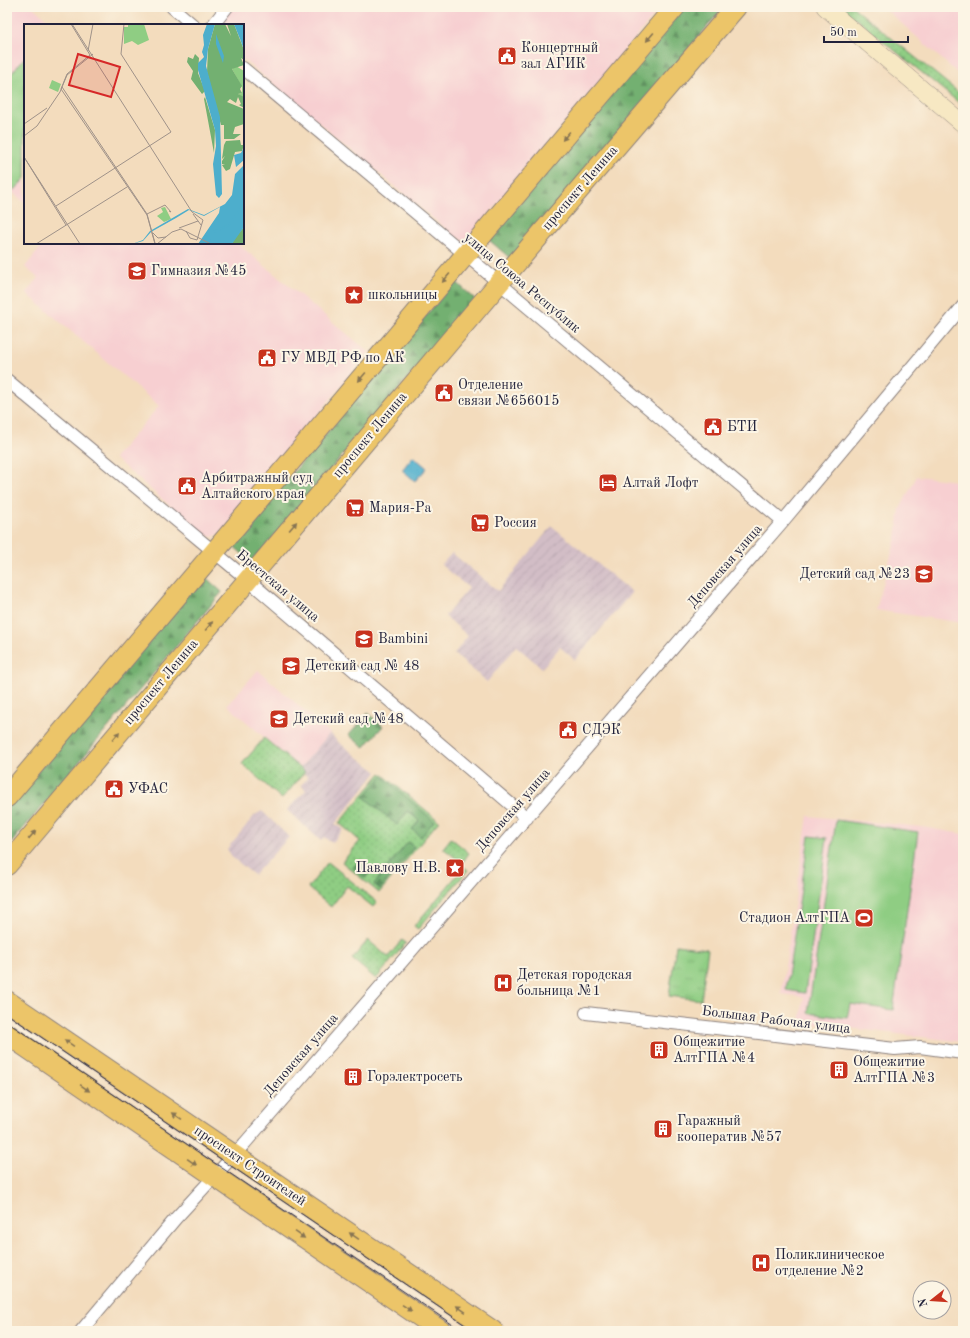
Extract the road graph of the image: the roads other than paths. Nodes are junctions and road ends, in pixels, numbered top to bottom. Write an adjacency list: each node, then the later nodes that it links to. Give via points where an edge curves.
1 (172, 7): 6 (street)
2 (227, 7): 7 (street)
3 (675, 7): 10 (main road, one-way to 10)
4 (736, 7): 11 (main road, проспект Ленина)
5 (826, 7): 9 (street)
6 (192, 24)
7 (214, 24)
8 (244, 69): 10 (street, улица Союза Республик)
9 (963, 124)
10 (465, 255): 11 (street, улица Союза Республик); 15 (main road, one-way to 15)
11 (499, 283): 14 (street, улица Союза Республик); 16 (main road, проспект Ленина, one-way to 11)
12 (963, 306): 14 (street, Деповская улица)
13 (7, 380): 15 (street, Брестская улица)
14 (783, 521): 18 (street, Деповская улица)
15 (214, 552): 16 (street, Брестская улица); 17 (main road)
16 (248, 580): 18 (street, Брестская улица); 19 (main road, проспект Ленина, one-way to 16)
17 (7, 797)
18 (527, 818): 24 (street, Деповская улица)
19 (7, 865)
20 (7, 1001): 24 (main road, проспект Строителей, one-way to 20)
21 (586, 1013): 23 (street, Большая Рабочая улица, via 895,1049 920,1047)
22 (7, 1034): 25 (main road, проспект Строителей, one-way to 25)
23 (963, 1053)
24 (234, 1155): 25 (street, Деповская улица); 28 (main road, проспект Строителей, one-way to 24)
25 (214, 1177): 26 (street, Деповская улица); 27 (main road, проспект Строителей, one-way to 27)
26 (81, 1331)
27 (441, 1331)
28 (493, 1331)

